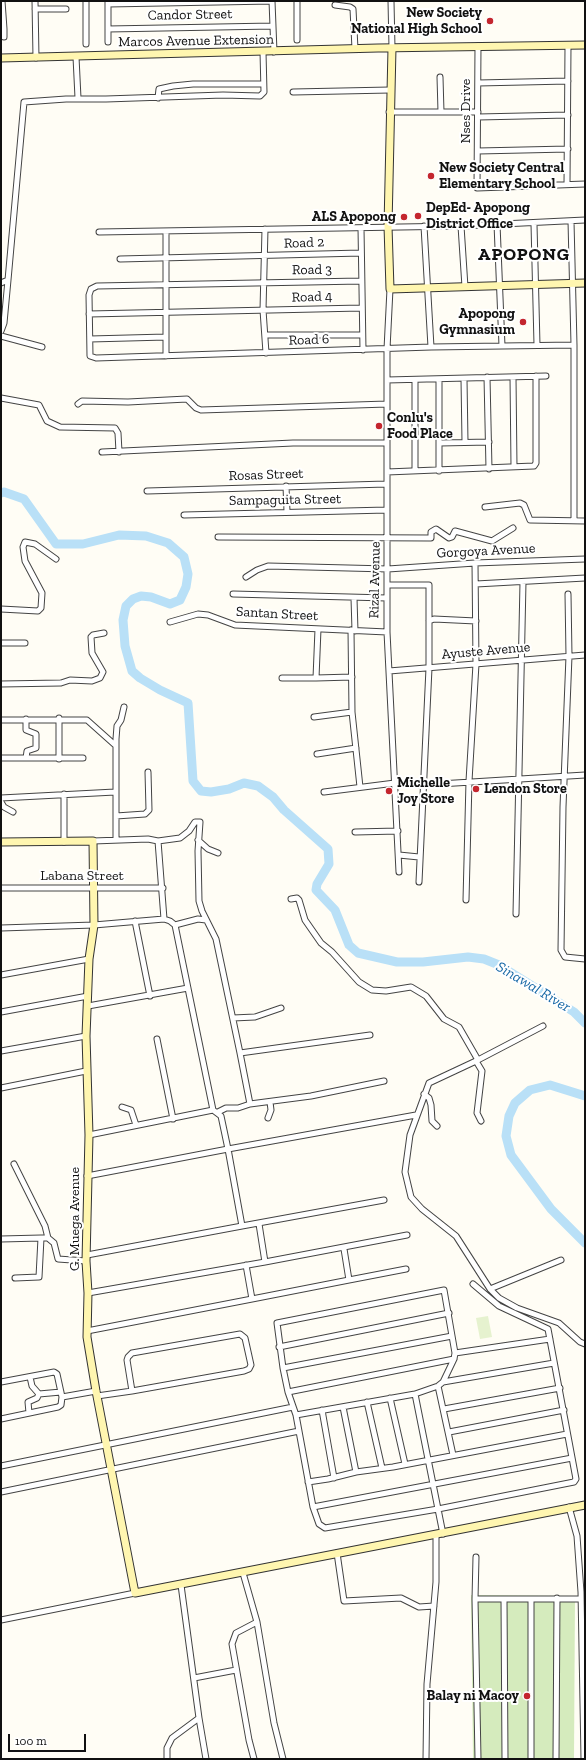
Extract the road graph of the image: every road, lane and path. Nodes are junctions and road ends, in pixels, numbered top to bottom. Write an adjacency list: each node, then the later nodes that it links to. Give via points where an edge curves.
1 (2, 1): 12 (street)
2 (35, 1): 9 (street)
3 (86, 1): 17 (street)
4 (272, 1): 7 (street); 11 (street)
5 (297, 1): 15 (street)
6 (391, 1): 21 (street)
7 (108, 3): 13 (street)
8 (335, 5): 22 (street, via 353,9)
9 (35, 9): 10 (street); 27 (street)
10 (66, 9)
11 (273, 26): 13 (street, Candor Street); 24 (street)
12 (2, 29): 14 (street)
13 (108, 29): 16 (street)
14 (4, 37)
15 (297, 40)
16 (108, 42)
17 (86, 44)
18 (478, 46): 19 (street, Marcos Avenue Extension); 21 (street, Marcos Avenue Extension); 30 (street, Nses Drive)
19 (568, 46): 20 (street, Marcos Avenue Extension); 29 (street)
20 (585, 46)
21 (392, 48): 22 (street, Marcos Avenue Extension); 32 (street)
22 (355, 49): 24 (street, Marcos Avenue Extension)
23 (263, 52): 24 (street, Marcos Avenue Extension); 25 (street, Marcos Avenue Extension); 31 (street)
24 (274, 52)
25 (76, 57): 27 (street, Marcos Avenue Extension); 34 (street)
26 (1, 58): 27 (street, Marcos Avenue Extension)
27 (36, 58)
28 (440, 76): 37 (street)
29 (568, 82): 30 (street); 39 (street)
30 (478, 83): 38 (street, Nses Drive)
31 (263, 84): 35 (street, via 173,86 159,89); 35 (street, via 264,92 260,96)
32 (390, 90): 33 (street); 36 (street)
33 (293, 92)
34 (78, 98): 35 (street); 59 (street, via 26,101 23,104)
35 (158, 98)
36 (390, 112): 37 (street); 48 (street)
37 (441, 112): 38 (street)
38 (478, 114): 39 (street); 41 (street, Nses Drive)
39 (568, 115): 40 (street)
40 (568, 149): 41 (street); 42 (street)
41 (478, 151): 42 (street, Nses Drive, via 477,188)
42 (567, 184): 43 (street, Nses Drive)
43 (585, 184)
44 (585, 220): 45 (street)
45 (571, 221): 47 (street); 63 (street)
46 (497, 224): 47 (street); 50 (street); 66 (street)
47 (534, 224): 67 (street)
48 (388, 226): 49 (street); 51 (street); 70 (street)
49 (424, 226): 50 (street); 69 (street)
50 (461, 226): 68 (street)
51 (361, 228): 52 (street); 55 (street)
52 (264, 229): 53 (street); 56 (street)
53 (166, 231): 54 (street); 58 (street)
54 (99, 232)
55 (362, 253): 56 (street, Road 2); 60 (street)
56 (263, 256): 58 (street, Road 2); 62 (street)
57 (120, 259): 58 (street, Road 2)
58 (166, 259): 65 (street)
59 (8, 280): 61 (street); 75 (street)
60 (361, 281): 62 (street, Road 3); 71 (street)
61 (1, 283)
62 (263, 283): 65 (street, Road 3); 72 (street)
63 (572, 283): 64 (street); 67 (street); 82 (street)
64 (585, 283)
65 (166, 285): 73 (street); 74 (street, Road 3, via 97,286 90,292)
66 (500, 285): 67 (street); 68 (street); 83 (street)
67 (536, 285): 81 (street)
68 (465, 287): 69 (street)
69 (428, 288): 70 (street); 85 (street)
70 (390, 289): 86 (street, Rizal Avenue)
71 (361, 308): 72 (street, Road 4); 77 (street)
72 (263, 310): 73 (street, Road 4); 76 (street)
73 (166, 313): 74 (street, Road 4); 79 (street)
74 (89, 314): 80 (street, Road 3)
75 (1, 331)
76 (265, 335): 77 (street); 88 (street)
77 (362, 335): 87 (street)
78 (1, 336): 84 (street)
79 (166, 337): 80 (street); 89 (street)
80 (90, 339): 89 (street, Road 6, via 90,355 93,358)
81 (537, 345): 82 (street, Road 6); 83 (street, Road 6)
82 (574, 345): 120 (street)
83 (502, 346): 85 (street, Road 6)
84 (42, 347)
85 (431, 347): 86 (street, Road 6)
86 (387, 349): 87 (street, Road 6); 96 (street, Rizal Avenue)
87 (363, 350): 88 (street, Road 6)
88 (266, 353): 89 (street, Road 6)
89 (166, 356)
90 (536, 376): 91 (street); 93 (street); 107 (street, via 536,463 534,466)
91 (546, 376)
92 (487, 377): 93 (street); 95 (street); 102 (street)
93 (513, 377): 107 (street)
94 (439, 379): 95 (street); 97 (street); 103 (street)
95 (464, 379): 101 (street)
96 (388, 380): 97 (street); 100 (street, Rizal Avenue)
97 (415, 380): 109 (street)
98 (1, 398): 106 (street, via 38,405 47,421 60,427 115,428 118,433)
99 (78, 404): 100 (street, via 82,401 187,399 202,410)
100 (387, 404): 104 (street, Rizal Avenue)
101 (464, 442): 102 (street); 103 (street)
102 (489, 442): 108 (street)
103 (440, 443): 110 (street)
104 (387, 444): 106 (street, via 293,443); 111 (street, Rizal Avenue)
105 (102, 452): 106 (street)
106 (119, 452)
107 (514, 467): 108 (street)
108 (489, 469): 110 (street)
109 (414, 471): 110 (street); 111 (street)
110 (440, 471)
111 (387, 472): 112 (street, Rizal Avenue)
112 (386, 484): 113 (street, Rosas Street); 116 (street, Rizal Avenue)
113 (286, 486): 114 (street, Rosas Street); 117 (street)
114 (147, 491)
115 (485, 507): 120 (street, via 520,503 524,505 530,520)
116 (387, 510): 117 (street, Sampaguita Street); 123 (street, Rizal Avenue)
117 (287, 512): 118 (street, Sampaguita Street)
118 (184, 515)
119 (585, 521): 120 (street)
120 (574, 522)
121 (513, 528): 123 (street, via 492,541 455,531 449,538 436,529 431,532 430,538)
122 (218, 537): 123 (street)
123 (388, 538): 127 (street, Rizal Avenue)
124 (56, 558): 137 (street, via 35,544 24,542 25,561 42,593 41,608 38,611)
125 (585, 559): 126 (street, Gorgoya Avenue)
126 (475, 563): 127 (street, Gorgoya Avenue); 131 (street)
127 (388, 569): 128 (street, Gorgoya Avenue, via 268,566); 132 (street, Rizal Avenue)
128 (246, 577)
129 (585, 578): 130 (street)
130 (523, 582): 131 (street); 149 (street)
131 (476, 584): 139 (street)
132 (387, 585): 136 (street, Rizal Avenue); 138 (street, via 430,585)
133 (233, 594): 135 (street)
134 (568, 594): 148 (street)
135 (354, 598): 136 (street); 142 (street)
136 (387, 598): 143 (street, Rizal Avenue)
137 (1, 609)
138 (429, 621): 139 (street); 151 (street)
139 (476, 621): 150 (street)
140 (170, 622): 141 (street, Santan Street, via 198,614 235,624)
141 (318, 629): 142 (street, Santan Street); 155 (street)
142 (353, 631): 143 (street, Santan Street); 153 (street)
143 (387, 632): 152 (street, Rizal Avenue)
144 (104, 633): 156 (street, via 91,637 92,653 103,672 100,678 61,683)
145 (1, 643): 146 (street)
146 (25, 643)
147 (585, 655): 148 (street, Ayuste Avenue)
148 (569, 656): 149 (street, Ayuste Avenue); 171 (street)
149 (522, 660): 150 (street, Ayuste Avenue); 173 (street)
150 (476, 664): 151 (street, Ayuste Avenue); 174 (street)
151 (429, 668): 152 (street, Ayuste Avenue); 176 (street)
152 (389, 671): 175 (street, Rizal Avenue)
153 (352, 677): 155 (street); 158 (street)
154 (282, 678): 155 (street)
155 (316, 678)
156 (1, 684)
157 (124, 707): 163 (street, via 117,726)
158 (352, 712): 159 (street); 164 (street)
159 (314, 717)
160 (59, 718): 161 (street); 163 (street, via 90,721); 169 (street)
161 (26, 719): 162 (street); 167 (street, via 26,730 36,734 36,748 27,750)
162 (1, 720)
163 (115, 745): 178 (street)
164 (356, 748): 165 (street); 177 (street)
165 (317, 754)
166 (1, 758): 167 (street)
167 (26, 758): 169 (street)
168 (83, 758): 169 (street)
169 (59, 759)
170 (148, 772): 184 (street, via 148,812)
171 (565, 775): 172 (street); 173 (street); 210 (street, via 561,950 565,957)
172 (585, 775)
173 (519, 779): 174 (street); 203 (street)
174 (470, 781): 176 (street); 202 (street)
175 (395, 783): 176 (street); 177 (street); 185 (street, Rizal Avenue)
176 (423, 785): 195 (street)
177 (360, 787): 179 (street)
178 (115, 792): 180 (street); 184 (street)
179 (324, 792)
180 (64, 794): 181 (street); 192 (street)
181 (1, 798)
182 (1, 802): 183 (street)
183 (13, 812)
184 (116, 816): 187 (street)
185 (398, 831): 186 (street); 194 (street, Rizal Avenue)
186 (356, 832)
187 (116, 840): 189 (street); 190 (street)
188 (198, 840): 190 (street, via 201,824 198,821 180,838); 193 (street, via 208,849); 205 (street, via 199,896)
189 (93, 841): 192 (street); 199 (street, G. Muega Avenue)
190 (158, 841): 200 (street)
191 (1, 842): 192 (street)
192 (64, 842)
193 (218, 853)
194 (399, 854): 195 (street); 196 (street, Rizal Avenue)
195 (419, 857): 197 (street)
196 (399, 872)
197 (419, 882)
198 (1, 888): 199 (street, Labana Street)
199 (94, 888): 200 (street, Labana Street); 207 (street, G. Muega Avenue)
200 (163, 888): 204 (street)
201 (291, 900): 226 (street, via 299,900 305,920 321,943 359,982 372,990 386,991 409,987 426,996 444,1019 459,1027)
202 (466, 900)
203 (516, 914)
204 (164, 919): 206 (street); 208 (street)
205 (206, 920): 208 (street, via 198,919); 219 (street, via 216,939)
206 (135, 922): 207 (street); 215 (street)
207 (94, 925): 209 (street); 211 (street, G. Muega Avenue)
208 (175, 925): 213 (street)
209 (1, 928)
210 (585, 958)
211 (89, 959): 212 (street); 214 (street, G. Muega Avenue)
212 (1, 975)
213 (188, 988): 215 (street); 234 (street)
214 (88, 996): 216 (street, G. Muega Avenue); 218 (street)
215 (150, 996): 216 (street)
216 (88, 1006): 222 (street, G. Muega Avenue)
217 (281, 1008): 219 (street, via 255,1017)
218 (1, 1012)
219 (233, 1018): 225 (street)
220 (543, 1026): 226 (street)
221 (370, 1035): 225 (street)
222 (86, 1036): 224 (street); 227 (street, G. Muega Avenue)
223 (157, 1039): 238 (street)
224 (1, 1050)
225 (240, 1053): 232 (street)
226 (477, 1060): 230 (street, via 429,1083); 239 (street, via 482,1072 477,1113)
227 (86, 1071): 229 (street); 242 (street, G. Muega Avenue)
228 (384, 1080): 231 (street)
229 (1, 1088)
230 (424, 1094): 236 (street); 241 (street, via 429,1098 432,1121)
231 (270, 1102): 232 (street); 237 (street)
232 (250, 1104): 235 (street)
233 (122, 1107): 240 (street, via 131,1110)
234 (212, 1110): 235 (street); 238 (street)
235 (218, 1112): 243 (street, via 223,1121)
236 (416, 1115): 243 (street); 262 (street, via 406,1150 406,1172 411,1196 422,1209 458,1239)
237 (268, 1118)
238 (173, 1119): 240 (street)
239 (481, 1121)
240 (136, 1125): 242 (street)
241 (437, 1126)
242 (89, 1135): 245 (street, G. Muega Avenue)
243 (228, 1149): 245 (street); 248 (street)
244 (14, 1164): 251 (street)
245 (87, 1176): 254 (street, G. Muega Avenue)
246 (384, 1200): 247 (street)
247 (259, 1224): 248 (street); 256 (street)
248 (242, 1226): 254 (street)
249 (407, 1236): 253 (street)
250 (41, 1238): 251 (street); 252 (street); 259 (street, via 39,1278)
251 (48, 1238): 254 (street, via 54,1243 58,1259)
252 (1, 1239)
253 (344, 1249): 256 (street); 260 (street)
254 (86, 1258): 263 (street, G. Muega Avenue)
255 (561, 1260): 262 (street)
256 (265, 1262): 257 (street)
257 (246, 1265): 263 (street); 264 (street)
258 (406, 1269): 260 (street)
259 (15, 1278)
260 (350, 1280): 264 (street)
261 (473, 1284): 268 (street, via 499,1306 548,1329)
262 (490, 1289): 269 (street, via 499,1298 517,1308 559,1323)
263 (88, 1293): 266 (street, G. Muega Avenue)
264 (252, 1299): 266 (street)
265 (449, 1313): 267 (street); 270 (street); 270 (street, via 445,1291 441,1290 278,1322 276,1325)
266 (87, 1331): 283 (street, G. Muega Avenue)
267 (452, 1336): 271 (street); 273 (street)
268 (550, 1339): 271 (street); 272 (street)
269 (585, 1344)
270 (279, 1347): 273 (street)
271 (455, 1356): 276 (street); 280 (street)
272 (554, 1363): 276 (street); 278 (street)
273 (283, 1368): 280 (street)
274 (30, 1377): 275 (street); 281 (street, via 32,1386); 282 (street, via 56,1373)
275 (1, 1382)
276 (443, 1382): 277 (street)
277 (438, 1386): 284 (street); 289 (street)
278 (560, 1388): 289 (street); 291 (street)
279 (132, 1391): 279 (street, via 247,1370 251,1365 245,1338 240,1334 132,1353 127,1360); 283 (street)
280 (288, 1392): 287 (street)
281 (39, 1394): 282 (street); 292 (street, via 37,1398 28,1402)
282 (61, 1394): 283 (street); 292 (street, via 60,1406)
283 (96, 1394): 298 (street, G. Muega Avenue)
284 (415, 1394): 285 (street); 301 (street)
285 (390, 1398): 286 (street); 302 (street)
286 (367, 1402): 288 (street); 304 (street)
287 (293, 1407): 293 (street); 298 (street)
288 (343, 1407): 290 (street); 306 (street)
289 (444, 1409): 296 (street)
290 (322, 1410): 293 (street); 307 (street)
291 (564, 1410): 296 (street); 297 (street)
292 (29, 1413): 294 (street)
293 (296, 1415): 295 (street)
294 (1, 1419)
295 (299, 1432): 305 (street); 308 (street)
296 (449, 1432): 299 (street)
297 (567, 1434): 299 (street); 300 (street)
298 (106, 1444): 303 (street); 305 (street, G. Muega Avenue)
299 (453, 1455): 301 (street)
300 (572, 1458): 309 (street); 314 (street, via 576,1479 573,1483)
301 (429, 1460): 302 (street); 309 (street)
302 (405, 1464): 304 (street)
303 (1, 1466)
304 (382, 1468): 306 (street)
305 (111, 1470): 310 (street); 320 (street, G. Muega Avenue)
306 (356, 1472): 307 (street)
307 (334, 1478): 308 (street)
308 (308, 1482): 312 (street)
309 (433, 1484): 312 (street); 314 (street)
310 (1, 1492)
311 (585, 1505): 313 (street)
312 (313, 1507): 314 (street, via 319,1524 324,1528)
313 (569, 1508): 315 (street); 325 (street, via 577,1536)
314 (438, 1509): 315 (street)
315 (440, 1534): 316 (street); 326 (street)
316 (338, 1553): 318 (street); 326 (street, via 344,1601 405,1598 419,1607)
317 (476, 1557): 322 (street)
318 (243, 1573): 319 (street); 328 (street)
319 (181, 1585): 320 (street); 330 (street)
320 (135, 1593): 327 (street)
321 (557, 1598): 324 (street); 325 (street); 340 (street)
322 (475, 1599): 323 (street); 337 (street)
323 (504, 1599): 324 (street); 338 (street)
324 (531, 1599): 339 (street)
325 (581, 1599): 341 (street)
326 (434, 1606): 336 (street, via 427,1684)
327 (1, 1620)
328 (257, 1622): 329 (street, via 234,1637 232,1644); 335 (street, via 274,1723)
329 (236, 1670): 330 (street); 334 (street)
330 (194, 1678): 331 (street)
331 (199, 1718): 332 (street, via 172,1738 167,1748); 333 (street)
332 (167, 1759)
333 (206, 1759)
334 (254, 1759)
335 (283, 1759)
336 (426, 1759)
337 (478, 1759)
338 (505, 1759)
339 (531, 1759)
340 (556, 1759)
341 (584, 1759)

